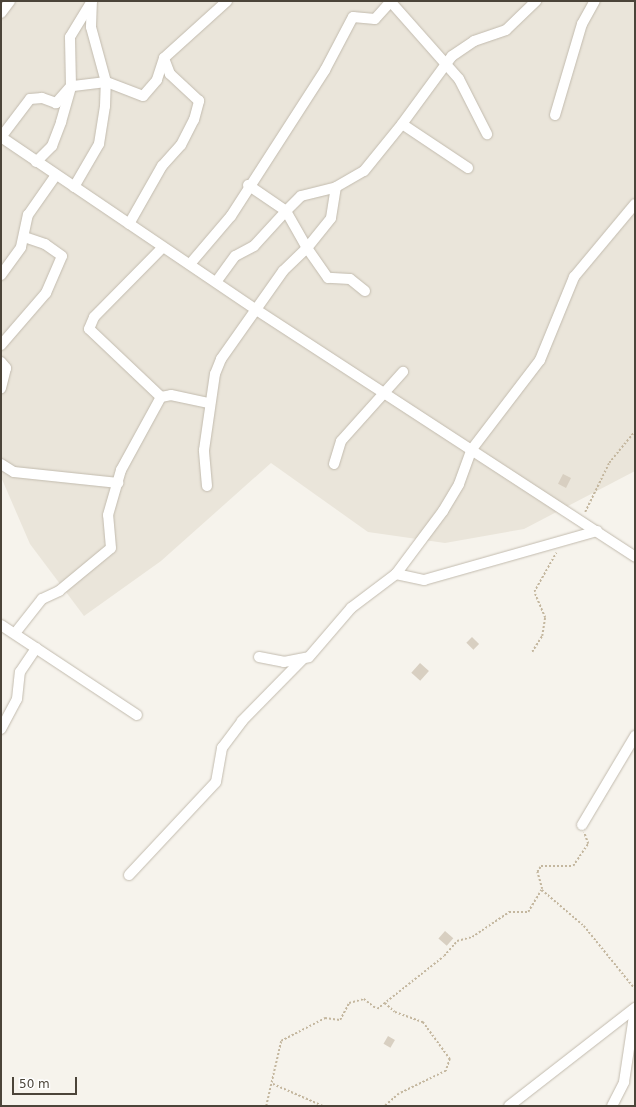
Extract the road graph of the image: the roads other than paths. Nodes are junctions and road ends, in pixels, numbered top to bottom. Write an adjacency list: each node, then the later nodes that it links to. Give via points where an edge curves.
1 (10, 1): 7 (street)
2 (92, 1): 10 (street, via 91,27); 11 (street, via 70,37)
3 (227, 1): 8 (street)
4 (391, 1): 9 (street); 18 (street, via 375,19 353,16 325,70)
5 (536, 1): 9 (street, via 506,30 474,41)
6 (596, 1): 12 (street, via 582,24)
7 (1, 13)
8 (164, 58): 10 (street, via 157,80 144,96); 23 (street, via 170,74 199,101 194,120 181,146 162,166)
9 (446, 63): 13 (street); 14 (street, via 459,80)
10 (106, 82): 11 (street); 19 (street, via 98,144)
11 (71, 86): 15 (street, via 52,146); 15 (street, via 56,103 42,98 30,99 1,137)
12 (555, 115)
13 (402, 124): 16 (street); 20 (street, via 364,171)
14 (487, 134)
15 (36, 162): 17 (street)
16 (468, 168)
17 (56, 175): 19 (street); 24 (street, via 28,215)
18 (248, 185): 22 (street); 27 (street, via 231,216)
19 (74, 187): 23 (street)
20 (336, 187): 22 (street, via 300,196); 26 (street, via 330,218)
21 (635, 204): 39 (street, via 574,277 540,360)
22 (286, 211): 26 (street); 29 (street, via 254,246 235,256)
23 (129, 224): 25 (street)
24 (24, 238): 28 (street); 32 (street, via 46,244 62,256 46,293)
25 (163, 247): 27 (street); 37 (street, via 94,318 89,329)
26 (307, 248): 30 (street, via 328,278 350,278); 31 (street, via 283,271)
27 (190, 264): 29 (street)
28 (1, 275)
29 (216, 282): 31 (street)
30 (365, 290)
31 (255, 309): 36 (street); 38 (street, via 221,359)
32 (1, 345)
33 (1, 362): 35 (street, via 6,368)
34 (403, 372): 36 (street)
35 (1, 388)
36 (383, 391): 39 (street); 41 (street, via 341,441)
37 (161, 397): 38 (street); 42 (street)
38 (210, 403): 43 (street, via 204,450)
39 (472, 449): 44 (street); 46 (street, via 459,484)
40 (1, 464): 42 (street, via 14,472)
41 (334, 464)
42 (118, 483): 48 (street, via 108,515 111,548 59,592 42,599)
43 (207, 486)
44 (598, 531): 45 (street); 46 (street, via 424,580)
45 (635, 557)
46 (396, 574): 51 (street, via 351,608 318,648)
47 (1, 624): 48 (street)
48 (16, 632): 49 (street)
49 (36, 648): 52 (street); 53 (street, via 20,672 17,699)
50 (259, 657): 51 (street)
51 (302, 660): 56 (street, via 242,721 222,748 216,782)
52 (137, 715)
53 (1, 729)
54 (635, 736): 55 (street)
55 (582, 825)
56 (128, 875)
57 (635, 1009): 58 (street); 59 (street, via 624,1082)
58 (509, 1106)
59 (612, 1106)

